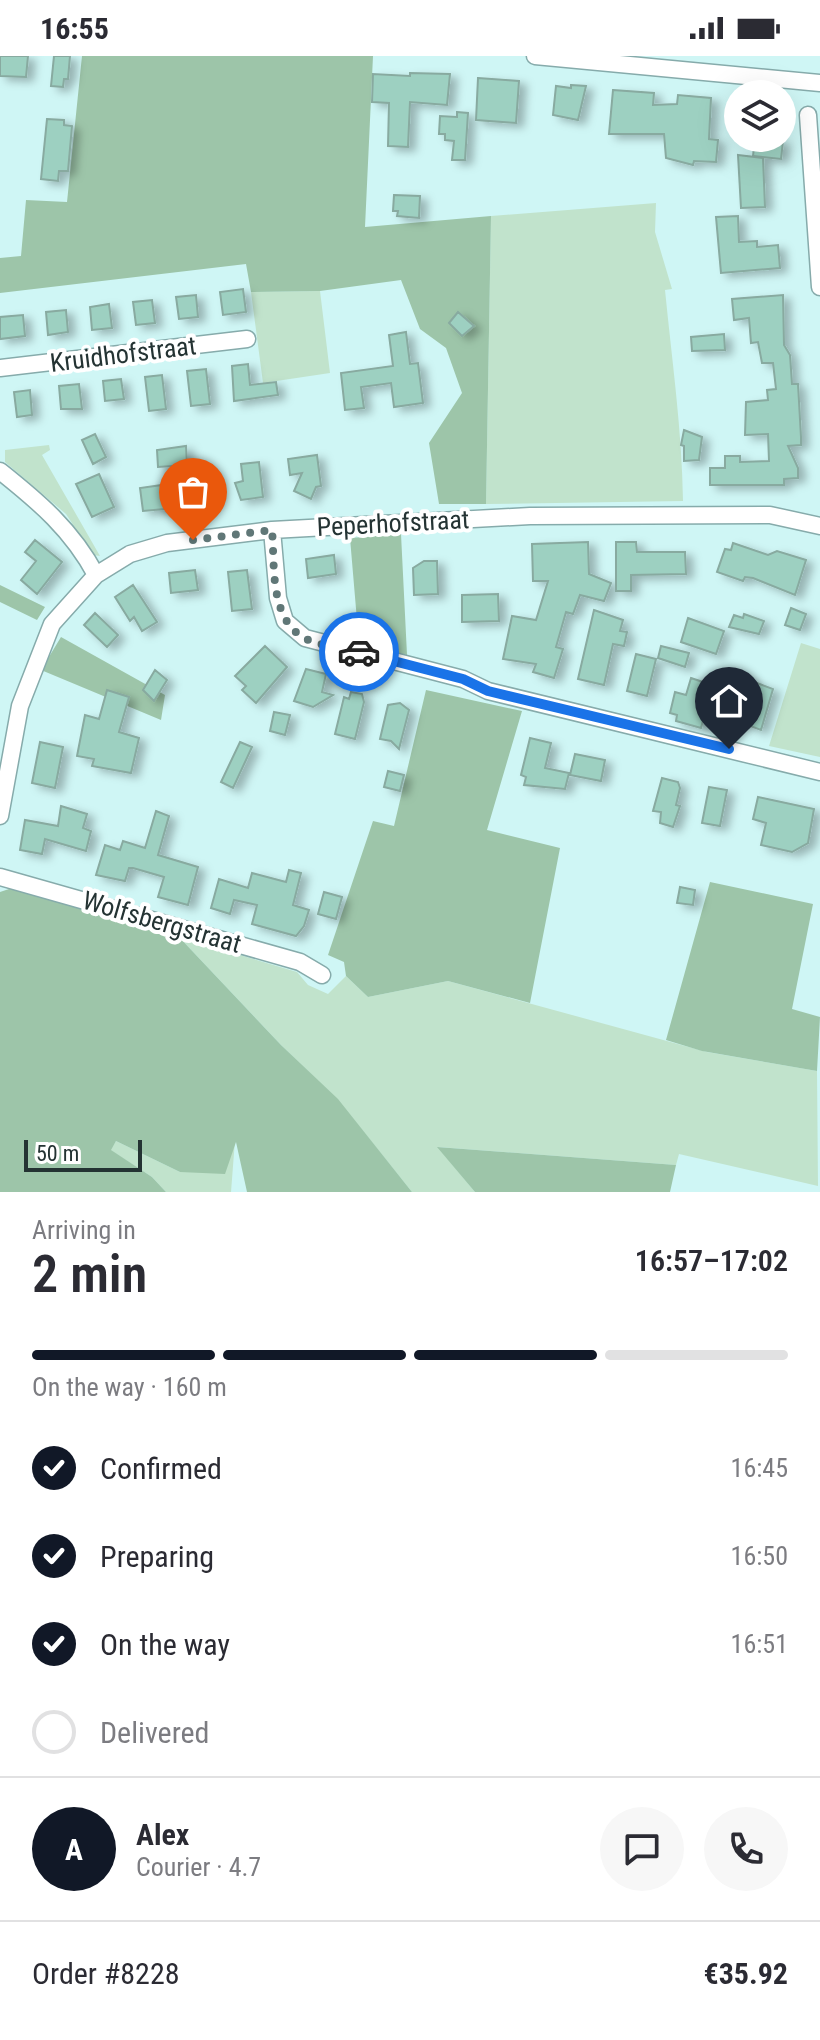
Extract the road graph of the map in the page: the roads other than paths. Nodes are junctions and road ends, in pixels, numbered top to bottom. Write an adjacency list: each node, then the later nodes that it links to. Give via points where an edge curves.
1 (535, 56): 2 (street)
2 (820, 83)
3 (808, 115): 4 (street)
4 (820, 287)
5 (247, 339): 6 (street, Kruidhofstraat)
6 (0, 368)
7 (0, 471): 10 (street, via 53,513)
8 (820, 526): 9 (street, Peperhofstraat, via 770,515 530,516)
9 (272, 530): 10 (street, Peperhofstraat, via 167,543 130,554); 11 (street, via 285,621 305,638 463,679 488,691)
10 (96, 575): 12 (street, Peperhofstraat, via 52,624 20,706)
11 (820, 772)
12 (0, 816)
13 (0, 877): 14 (street, Wolfsbergstraat, via 286,958)
14 (322, 975)

